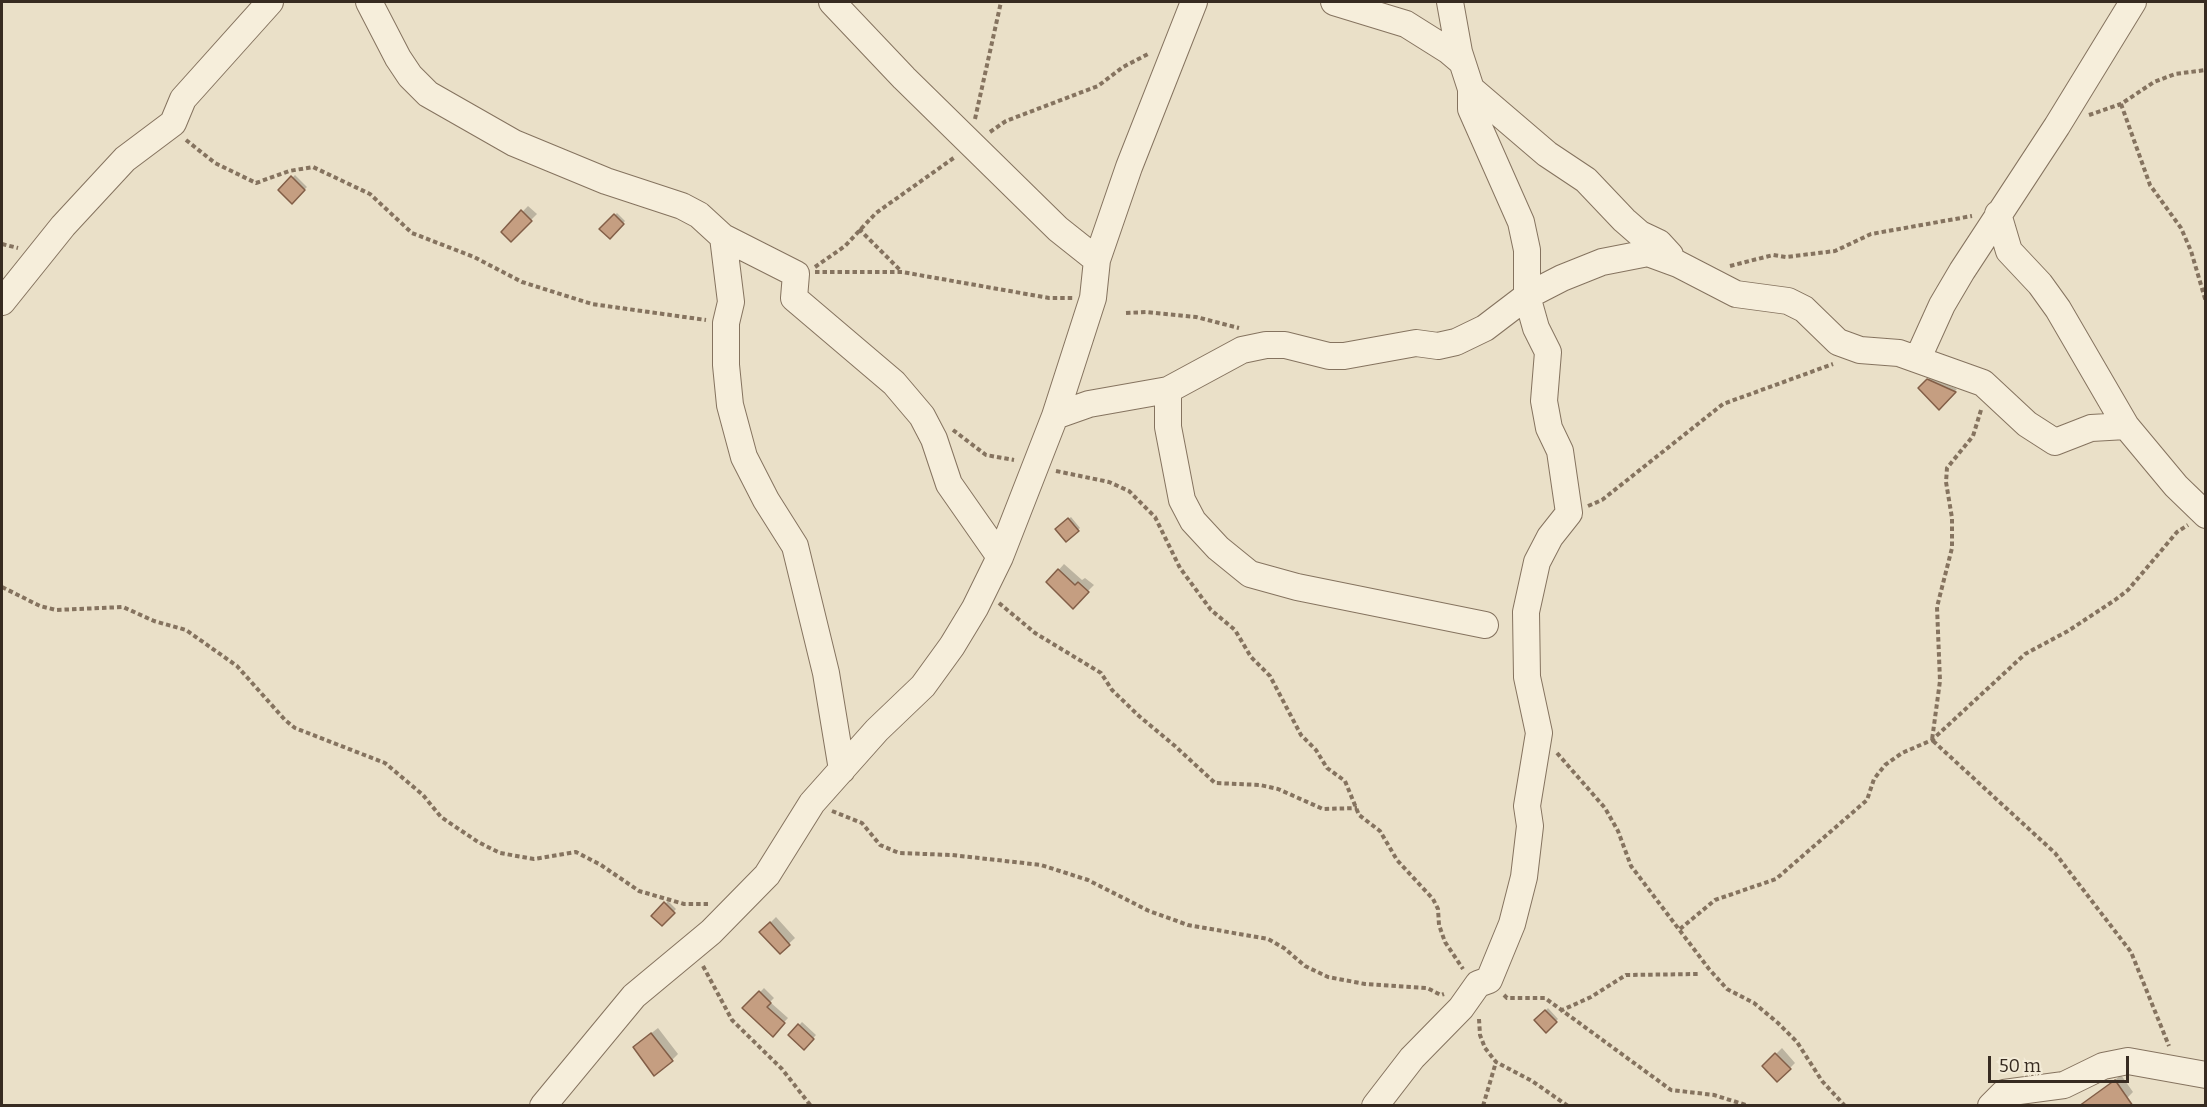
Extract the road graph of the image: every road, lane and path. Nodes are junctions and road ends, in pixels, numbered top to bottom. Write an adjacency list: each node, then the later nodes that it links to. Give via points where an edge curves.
1 (270, 2): 16 (street, via 183,99)
2 (369, 2): 21 (street, via 398,58 428,94 514,143 606,182 682,206 699,215)
3 (832, 2): 18 (street)
4 (1001, 2): 18 (path)
5 (1194, 2): 22 (street)
6 (1334, 2): 12 (street, via 1406,24)
7 (1449, 2): 12 (street)
8 (2109, 2): 10 (street)
9 (2133, 2): 10 (street)
10 (2119, 27): 17 (street)
11 (1151, 48): 18 (path, via 1148,57 1123,67 1098,86 1006,121)
12 (1462, 62): 14 (street)
13 (2205, 70): 15 (path, via 2154,82)
14 (1471, 89): 23 (street, via 1547,154 1586,180 1624,220 1659,243); 26 (street, via 1471,109 1521,222 1527,250)
15 (2121, 104): 17 (path); 29 (path, via 2150,185 2181,228)
16 (173, 123): 28 (street, via 125,159 63,226); 31 (path, via 189,145 238,176 256,183 313,167 370,194 412,233 474,257 522,282 592,304)
17 (2057, 126): 19 (street)
18 (971, 144): 20 (path, via 876,213); 22 (street, via 1058,229)
19 (2000, 211): 24 (path, via 1871,234 1835,251 1773,255 1731,266); 34 (street, via 1942,305); 39 (street, via 2008,251 2058,309)
20 (859, 230): 25 (path); 25 (path, via 808,272)
21 (723, 237): 31 (street, via 731,302); 43 (street, via 796,274 794,298 894,384 922,416 949,484)
22 (1097, 260): 27 (street)
23 (1678, 264): 26 (street, via 1648,253 1626,256 1602,262); 33 (street, via 1737,294 1788,301 1804,309 1838,342)
24 (1720, 265)
25 (902, 272): 27 (path, via 1049,298)
26 (1527, 296): 36 (street, via 1485,328 1456,342 1438,346 1416,343 1344,356 1266,345 1242,351); 41 (street, via 1548,352 1544,401 1549,428 1560,451)
27 (1093, 298): 37 (street)
28 (2, 302)
29 (2205, 302)
30 (1126, 313): 32 (path, via 1196,317)
31 (726, 323): 49 (street, via 732,416 744,457 795,546 826,673)
32 (1250, 331)
33 (1860, 350): 34 (street, via 1889,350); 41 (path, via 1820,370 1723,404 1602,500)
34 (1918, 358): 35 (street)
35 (1983, 382): 39 (street, via 2027,424 2055,442 2091,428); 48 (path, via 1978,425 1947,468 1952,548 1937,607 1940,681)
36 (1168, 390): 37 (street, via 1089,404); 46 (street, via 1168,427 1182,500 1193,521 1250,574)
37 (1056, 417): 40 (street)
38 (949, 426): 40 (path, via 986,455)
39 (2126, 426): 42 (street)
40 (1036, 466): 43 (street); 51 (path, via 1109,482 1129,491 1155,517 1180,568 1210,610 1235,630 1251,657 1270,676 1301,735 1327,768 1345,781)
41 (1569, 513): 47 (street, via 1537,562 1526,612 1527,677)
42 (2200, 519): 48 (path, via 2177,532 2122,595 2012,663)
43 (1000, 557): 45 (street)
44 (2, 587): 52 (path, via 56,610 123,607 186,630 237,666 295,728 385,763 423,795 441,817 500,853 534,859 576,852 639,891 684,904)
45 (984, 591): 49 (street, via 923,686); 51 (path, via 1035,633 1101,673 1138,716 1215,783 1278,789 1323,809)
46 (1485, 624)
47 (1539, 732): 53 (path, via 1605,808 1631,866); 56 (street, via 1527,806 1530,826 1524,877 1505,946)
48 (1932, 740): 53 (path, via 1884,765 1867,800 1776,879 1715,900); 59 (path, via 2055,853 2131,952)
49 (842, 770): 50 (street)
50 (812, 803): 52 (street, via 767,875); 56 (path, via 862,822 880,845 899,853 1041,865 1088,880 1188,925 1269,939 1305,966 1328,977 1427,988 1441,995)
51 (1357, 808): 56 (path, via 1359,815 1380,831 1397,860 1432,899 1445,942)
52 (737, 905): 54 (street)
53 (1680, 928): 67 (path, via 1727,989 1754,1003 1797,1042 1822,1081)
54 (692, 947): 61 (street, via 634,996); 62 (path, via 732,1020 782,1069)
55 (1698, 974): 57 (path, via 1626,975)
56 (1479, 982): 57 (path, via 1507,998 1545,998); 58 (path, via 1480,1035); 63 (street)
57 (1560, 1011): 66 (path, via 1671,1090 1714,1095)
58 (1496, 1062): 64 (path); 65 (path)
59 (2179, 1072): 60 (street); 68 (street, via 2128,1061 2103,1066 2064,1085 2004,1093)
60 (2205, 1075)
61 (543, 1106)
62 (811, 1106)
63 (1375, 1106)
64 (1483, 1106)
65 (1568, 1106)
66 (1749, 1106)
67 (1845, 1106)
68 (1991, 1106)

